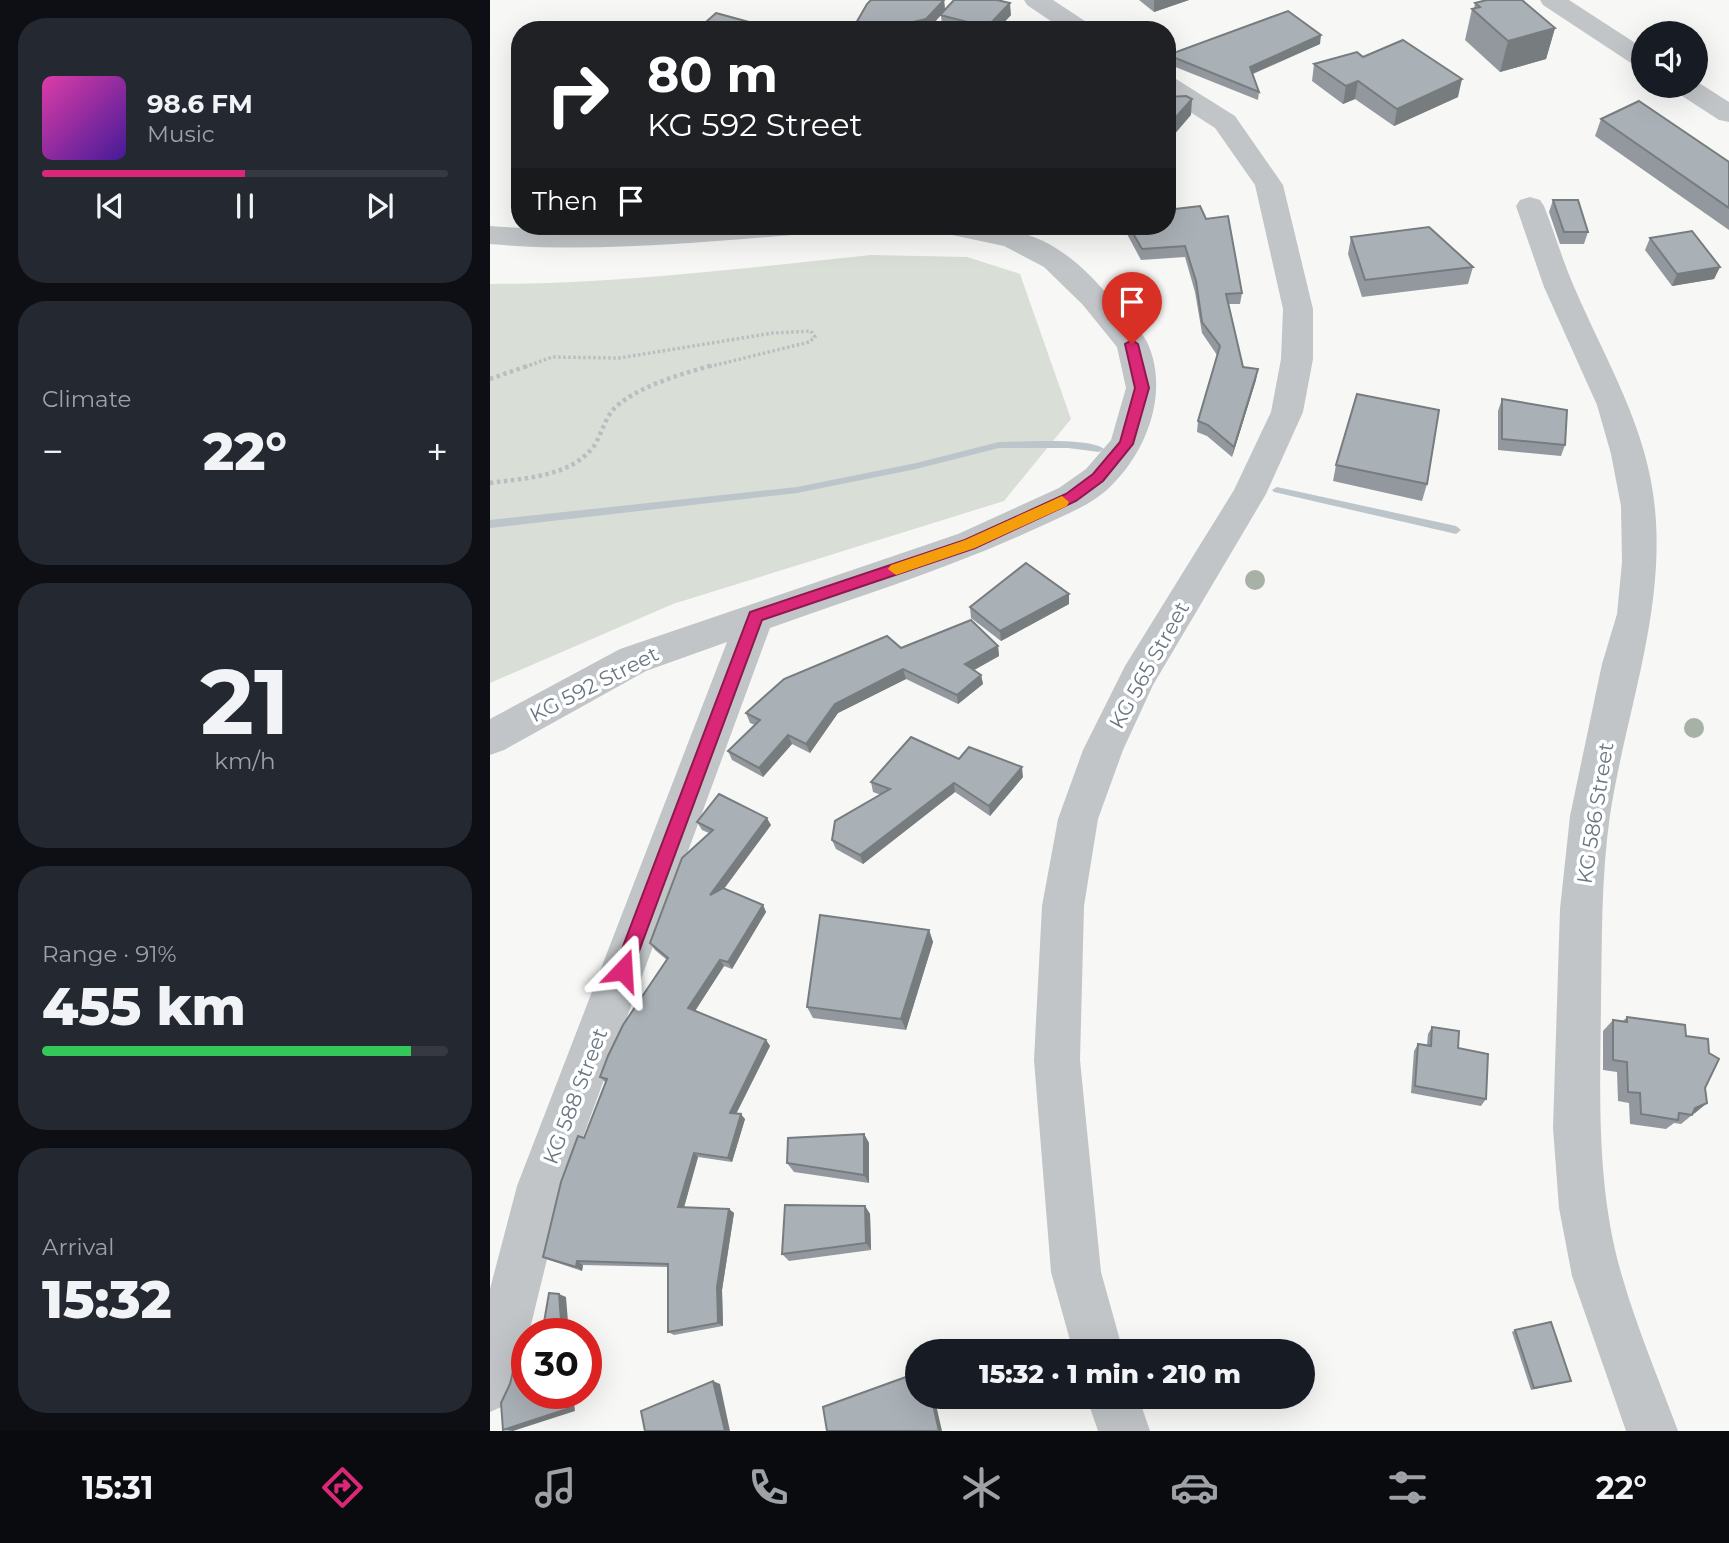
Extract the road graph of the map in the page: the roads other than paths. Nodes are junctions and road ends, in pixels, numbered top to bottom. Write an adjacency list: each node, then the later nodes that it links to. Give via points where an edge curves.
1 (1036, 0): 3 (street)
2 (1552, 0): 4 (street)
3 (1068, 21)
4 (1631, 51)
5 (1176, 91): 14 (street, KG 565 Street, via 1225,122 1269,185 1298,309 1297,359 1287,412 1249,494 1138,677 1103,750 1078,819 1063,906 1057,1060 1076,1272)
6 (1704, 98): 7 (street)
7 (1729, 114)
8 (1530, 206): 18 (street, KG 586 Street, via 1559,287 1613,405 1638,506 1640,562 1634,614 1590,816 1581,909 1576,1128 1583,1208 1597,1276)
9 (490, 235): 10 (street)
10 (672, 235)
11 (997, 235): 12 (street, KG 592 Street, via 1055,260 1132,344 1142,388 1126,444 1098,478 1071,497 970,544)
12 (755, 616): 13 (street, KG 592 Street, via 633,660); 15 (street, KG 588 Street, via 541,1186)
13 (490, 738)
14 (1095, 1339)
15 (490, 1387)
16 (1116, 1409): 17 (street)
17 (1124, 1431)
18 (1652, 1431)

